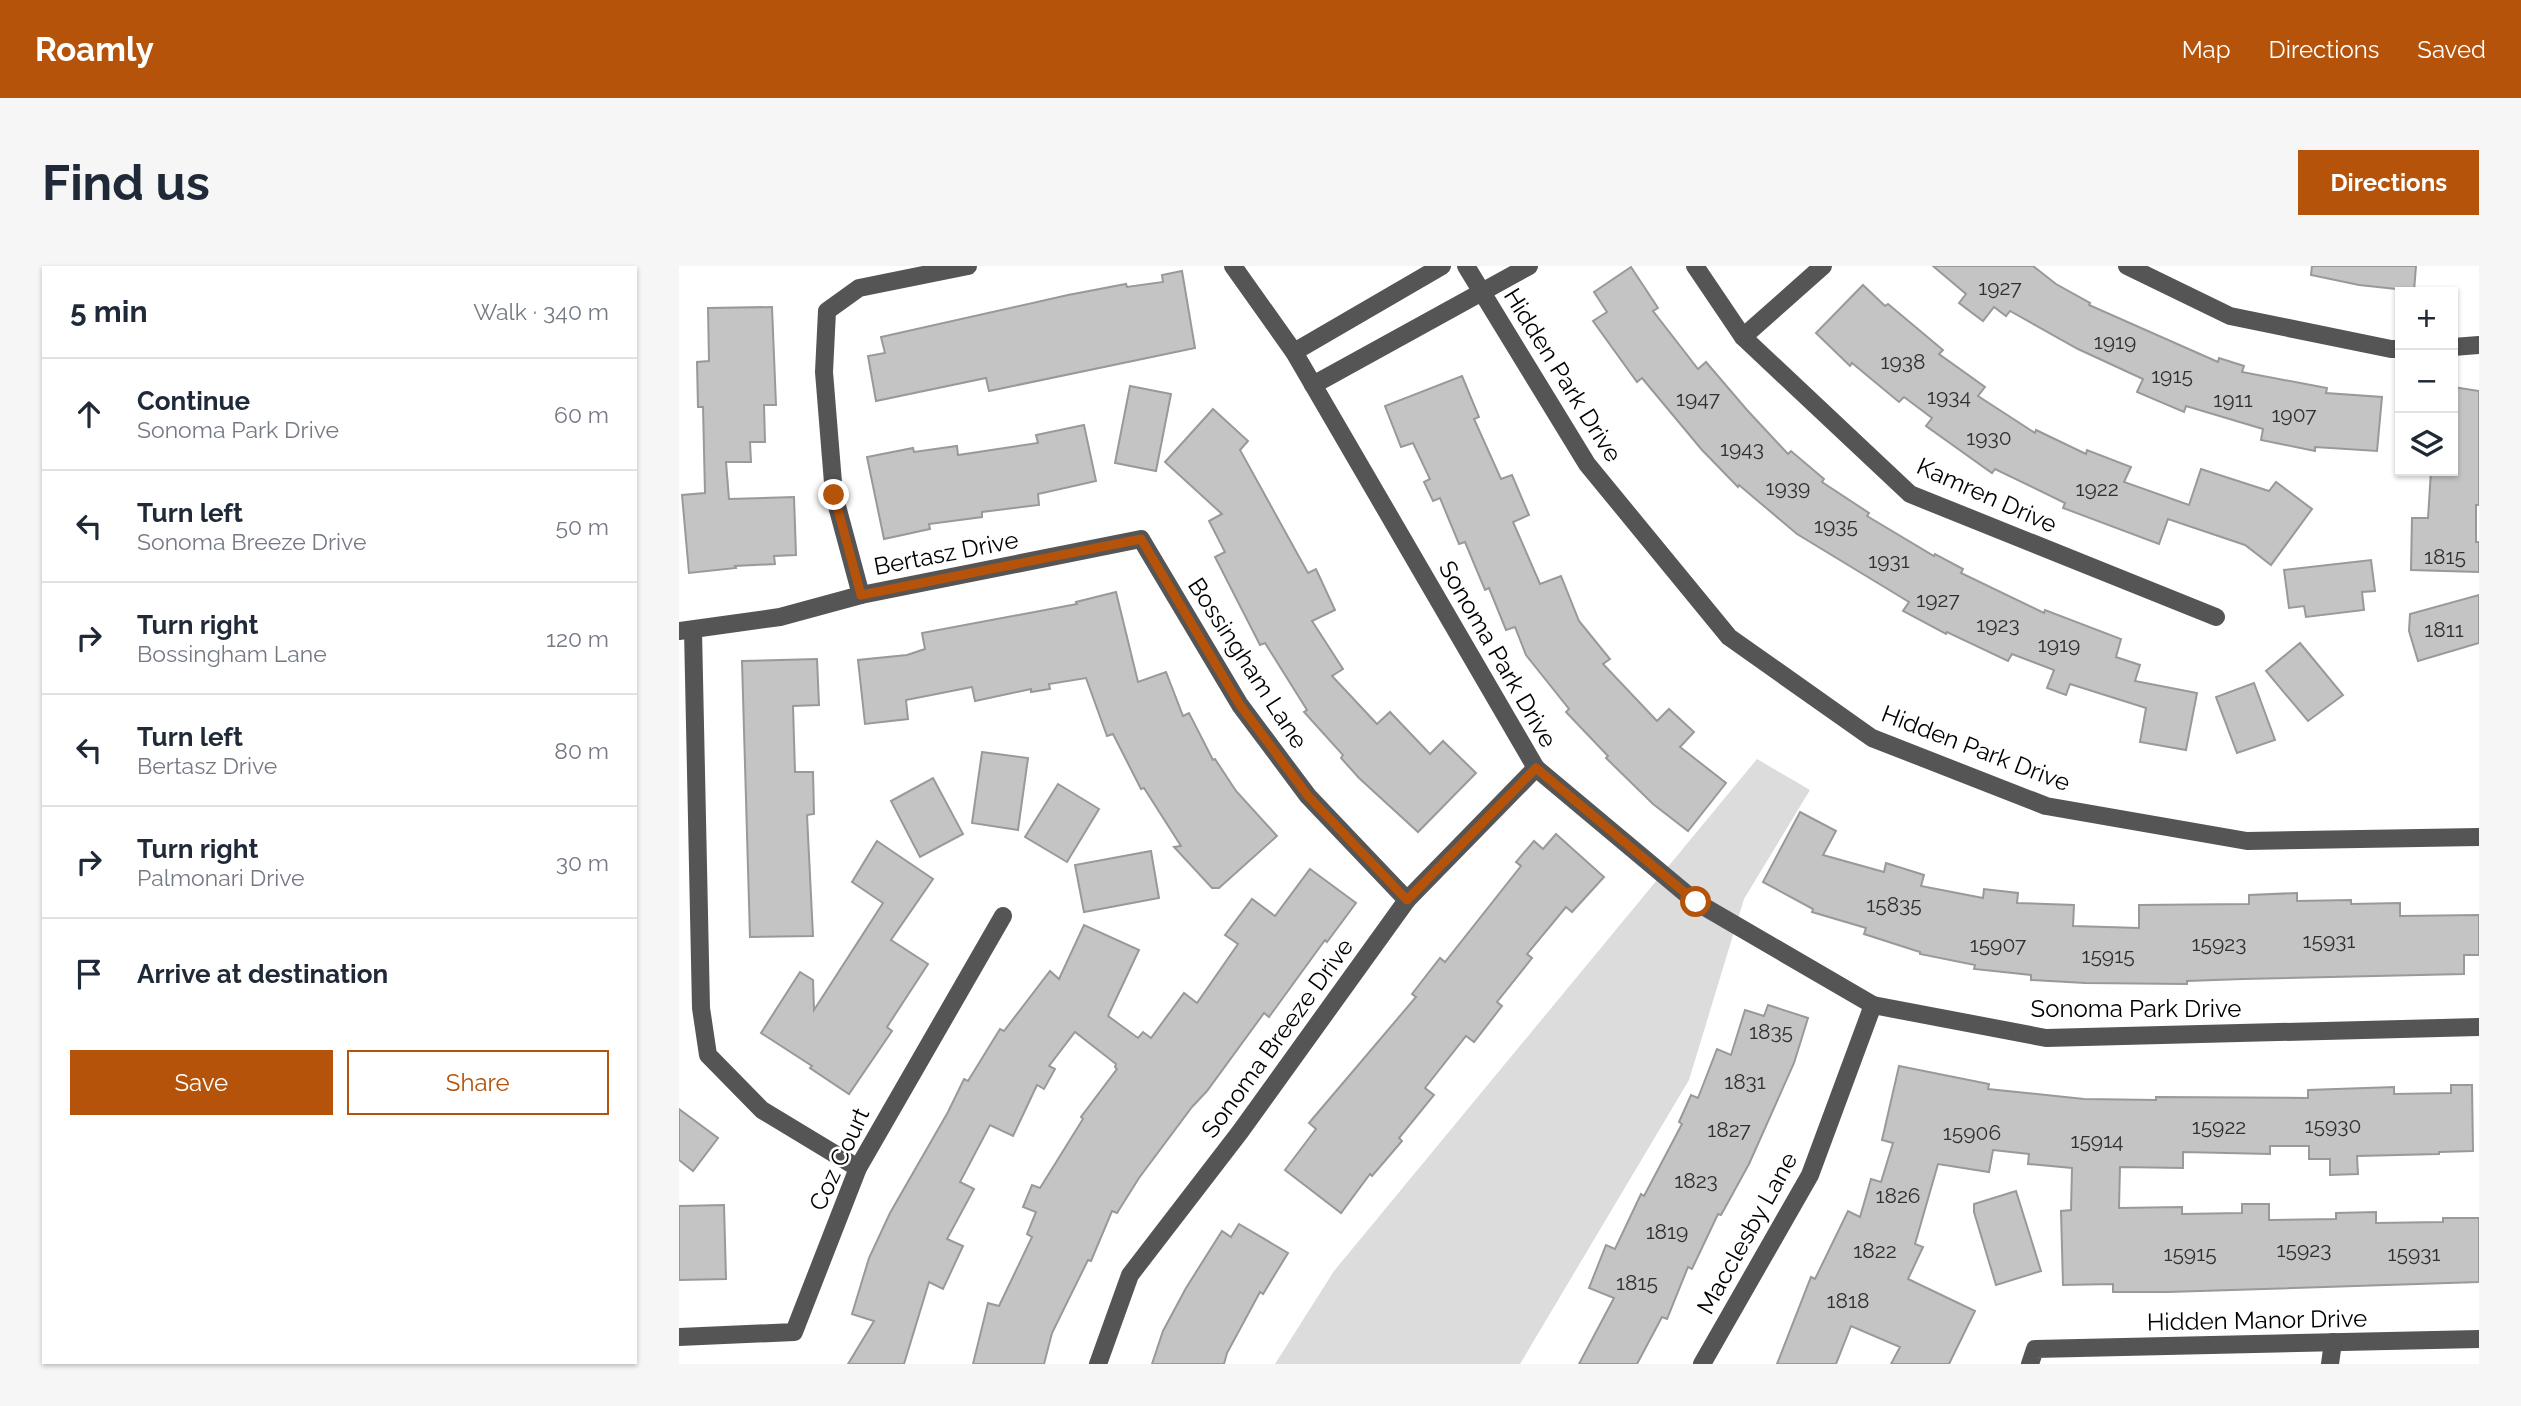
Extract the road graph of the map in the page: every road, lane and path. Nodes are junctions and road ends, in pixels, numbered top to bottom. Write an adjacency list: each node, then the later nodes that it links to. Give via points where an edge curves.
1 (968, 266): 17 (street, via 859,288 827,311 824,372 834,495)
2 (1233, 266): 14 (street, Sonoma Park Drive)
3 (1442, 266): 14 (street)
4 (1466, 266): 9 (street, Hidden Park Drive)
5 (1529, 266): 9 (street)
6 (1695, 266): 10 (street, Kamren Drive)
7 (1823, 266): 10 (street)
8 (2127, 266): 13 (street, via 2230,316)
9 (1482, 291): 15 (street); 21 (street, Hidden Park Drive, via 1587,464 1729,637 1872,738 2046,806 2247,841)
10 (1743, 337): 18 (street, Kamren Drive, via 1910,494)
11 (2479, 345): 12 (street)
12 (2458, 347)
13 (2395, 349)
14 (1294, 352): 15 (street, Sonoma Park Drive)
15 (1313, 385): 20 (street, Sonoma Park Drive)
16 (1141, 539): 17 (street, Bertasz Drive); 22 (street, Bossingham Lane, via 1240,705 1308,796)
17 (861, 595): 19 (street, Bertasz Drive, via 780,617)
18 (2217, 617)
19 (686, 631): 26 (street, via 701,1009 708,1055 762,1110)
20 (1536, 768): 22 (street, Sonoma Breeze Drive); 24 (street, Sonoma Park Drive, via 1696,902)
21 (2479, 837)
22 (1407, 900): 31 (street, Sonoma Breeze Drive, via 1240,1132 1130,1275)
23 (1003, 916): 26 (street, Coz Court)
24 (1873, 1005): 25 (street, Sonoma Park Drive, via 2046,1038); 32 (street, Macclesby Lane, via 1810,1175)
25 (2479, 1027)
26 (858, 1168): 27 (street, Coz Court, via 794,1332)
27 (679, 1337)
28 (2479, 1339): 29 (street, Hidden Manor Drive)
29 (2333, 1342): 30 (street, Hidden Manor Drive); 33 (street)
30 (2033, 1357)
31 (1098, 1364)
32 (1702, 1364)
33 (2330, 1364)

